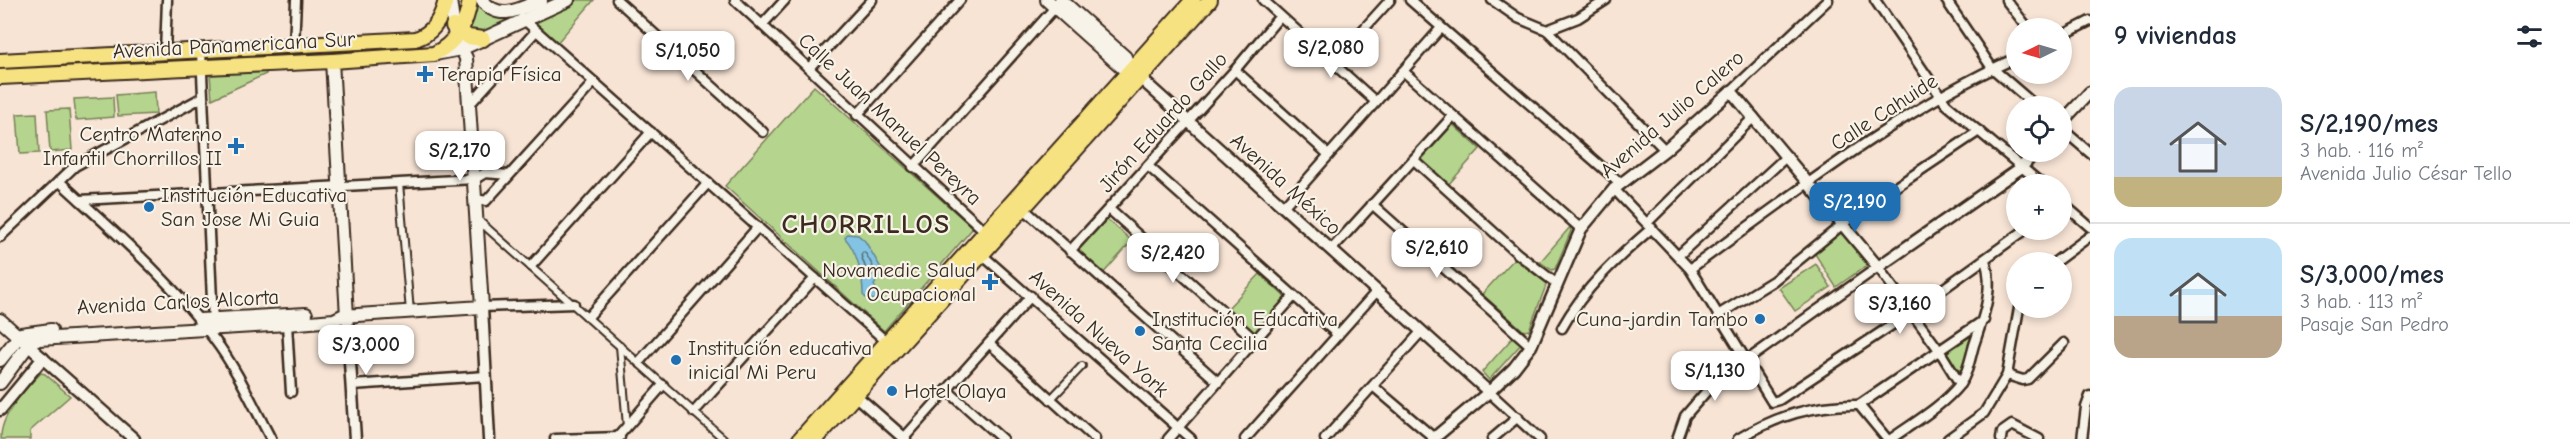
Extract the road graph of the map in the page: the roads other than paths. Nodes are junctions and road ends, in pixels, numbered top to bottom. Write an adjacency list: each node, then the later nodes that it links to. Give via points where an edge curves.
1 (167, 0): 38 (street)
2 (296, 0): 36 (street)
3 (448, 0): 34 (main road); 36 (main road, Avenida Panamericana Sur, via 435,26 419,38)
4 (470, 0): 34 (main road)
5 (482, 0): 25 (main road, via 498,12)
6 (541, 0): 25 (main road)
7 (568, 0): 25 (main road)
8 (617, 0): 65 (street)
9 (735, 0): 29 (street, Calle Juan Manuel Pereyra)
10 (785, 0): 29 (street)
11 (872, 0): 44 (street)
12 (960, 0): 59 (street)
13 (1193, 0): 48 (main road)
14 (1210, 0): 48 (main road)
15 (1263, 0): 26 (street)
16 (1390, 0): 42 (street)
17 (1410, 0): 30 (street)
18 (1492, 0): 31 (street, via 1518,18)
19 (1606, 0): 31 (street, via 1578,18)
20 (1828, 0): 51 (street, Avenida Julio Calero)
21 (1875, 0): 53 (street)
22 (1946, 0): 45 (street)
23 (2006, 0): 27 (street)
24 (1056, 2): 48 (main road, via 1124,69); 74 (street)
25 (521, 15): 33 (street); 35 (main road)
26 (1281, 16): 42 (street); 46 (street, Jirón Eduardo Gallo)
27 (2020, 18)
28 (2090, 21): 32 (street)
29 (762, 25): 44 (street, Calle Juan Manuel Pereyra)
30 (1441, 28): 47 (street); 84 (street)
31 (1547, 30): 67 (street)
32 (2072, 30)
33 (536, 31): 50 (street); 57 (street)
34 (457, 36): 35 (main road); 40 (main road, Avenida Panamericana Sur, via 434,54); 57 (main road, via 466,58)
35 (483, 39)
36 (294, 46): 37 (main road, Avenida Panamericana Sur)
37 (201, 51): 38 (main road, Avenida Panamericana Sur); 43 (street)
38 (165, 53): 39 (main road, Avenida Panamericana Sur)
39 (0, 61)
40 (332, 62): 43 (main road, Avenida Panamericana Sur); 83 (main road)
41 (2006, 62): 45 (street, Calle Cahuide)
42 (1333, 63): 56 (street)
43 (202, 67): 49 (main road, Avenida Panamericana Sur); 55 (street)
44 (809, 68): 59 (street, Calle Juan Manuel Pereyra)
45 (1992, 68): 53 (street, Calle Cahuide); 54 (street)
46 (1234, 70): 62 (street, Jirón Eduardo Gallo); 69 (street)
47 (1403, 71): 56 (street); 60 (street)
48 (1134, 73): 62 (street, Avenida México); 90 (main road); 99 (main road)
49 (0, 77)
50 (594, 82): 64 (street); 77 (street)
51 (1731, 91): 61 (street); 67 (street, Avenida Julio Calero)
52 (2090, 92): 58 (street)
53 (1940, 94): 63 (street, via 1946,104); 82 (street, Calle Cahuide)
54 (2024, 96)
55 (203, 97): 79 (street, via 75,166); 85 (street)
56 (1376, 102): 69 (street)
57 (470, 104): 78 (main road)
58 (2072, 111)
59 (857, 115): 74 (street, Calle Juan Manuel Pereyra)
60 (1453, 116): 71 (street); 98 (street)
61 (1754, 117): 70 (street); 94 (street)
62 (1187, 122): 73 (street, Jirón Eduardo Gallo); 89 (street, Avenida México)
63 (1979, 131): 75 (street); 95 (street, via 1854,215)
64 (651, 132): 81 (street); 109 (street)
65 (763, 132)
66 (2072, 137): 68 (street)
67 (1665, 150): 84 (street, Avenida Julio Calero)
68 (2090, 153)
69 (1329, 155): 89 (street)
70 (1787, 156): 82 (street); 107 (street)
71 (1414, 160): 88 (street); 113 (street)
72 (2026, 162): 75 (street)
73 (1148, 166): 91 (street, Jirón Eduardo Gallo); 116 (street)
74 (913, 167): 99 (street, Calle Juan Manuel Pereyra)
75 (2022, 167): 76 (street); 110 (street)
76 (2030, 174)
77 (509, 175): 78 (street, via 485,174); 86 (street, via 486,201)
78 (475, 179): 80 (street); 86 (main road)
79 (59, 182): 87 (street); 101 (street)
80 (399, 183): 83 (street); 119 (street)
81 (708, 183): 96 (street); 123 (street)
82 (1810, 183): 95 (street); 111 (street, Calle Cahuide)
83 (339, 186): 85 (street); 122 (main road)
84 (1617, 186): 94 (street); 98 (street, Avenida Julio Calero)
85 (208, 193): 87 (street); 128 (street)
86 (476, 199): 93 (main road)
87 (80, 200): 128 (street)
88 (1372, 204): 104 (street); 139 (street)
89 (1283, 207): 104 (street, Avenida México)
90 (1023, 208): 99 (main road); 105 (street)
91 (1109, 209): 105 (street, Jirón Eduardo Gallo); 133 (street)
92 (2072, 211): 97 (street)
93 (477, 219): 109 (street); 118 (main road)
94 (1649, 226): 107 (street); 129 (street, via 1610,264)
95 (1844, 226): 110 (street); 121 (street, via 1773,281)
96 (758, 227): 112 (street); 144 (street)
97 (2090, 227)
98 (1581, 229): 113 (street, Avenida Julio Calero)
99 (990, 236): 103 (main road)
100 (2090, 236): 106 (street)
101 (0, 237)
102 (2012, 240): 108 (street)
103 (978, 250): 115 (street, Avenida Nueva York); 134 (main road); 157 (main road)
104 (1331, 250): 114 (street, Avenida México)
105 (1070, 251): 148 (street)
106 (2068, 252)
107 (1679, 255): 111 (street)
108 (1985, 260): 120 (street); 126 (street, via 1989,284)
109 (531, 266): 117 (street)
110 (1878, 267): 120 (street); 143 (street)
111 (1690, 269): 121 (street)
112 (815, 278): 134 (street); 162 (street)
113 (1557, 284): 139 (street, Avenida Julio Calero)
114 (1377, 291): 130 (street, Avenida México); 131 (street)
115 (1031, 296): 135 (street); 165 (street, Avenida Nueva York)
116 (1293, 297): 131 (street); 133 (street)
117 (574, 304): 118 (street, Avenida Carlos Alcorta); 123 (street)
118 (482, 307): 119 (main road, Avenida Carlos Alcorta); 147 (street)
119 (410, 312): 122 (main road, Avenida Carlos Alcorta)
120 (1910, 312): 140 (street); 143 (street, via 1775,402)
121 (1718, 315): 143 (street)
122 (344, 316): 127 (main road, Avenida Carlos Alcorta); 128 (main road, Avenida Carlos Alcorta, via 334,312); 151 (street)
123 (588, 317): 138 (street)
124 (2017, 318): 146 (street)
125 (0, 320): 132 (main road)
126 (1984, 320): 140 (street); 150 (street)
127 (287, 324): 128 (main road, Avenida Carlos Alcorta); 155 (street)
128 (209, 327): 132 (main road, Avenida Carlos Alcorta, via 28,331); 137 (main road, Avenida Carlos Alcorta, via 45,338); 169 (street)
129 (1562, 328)
130 (1421, 332): 153 (street); 156 (street, Avenida México)
131 (1338, 335): 181 (street)
132 (18, 336): 137 (street); 142 (main road)
133 (1255, 340): 148 (street)
134 (887, 342): 174 (main road)
135 (989, 343): 154 (street); 159 (street)
136 (2064, 343): 146 (street, via 2028,379)
137 (28, 345): 141 (street); 149 (main road)
138 (620, 346): 144 (street); 164 (street)
139 (1531, 346): 156 (street, Avenida Julio Calero)
140 (1939, 350): 150 (street); 160 (street)
141 (43, 358): 161 (street); 168 (street)
142 (0, 360)
143 (1744, 361): 187 (street, via 1692,406)
144 (639, 362): 152 (street)
145 (1082, 366): 159 (street)
146 (2007, 375): 190 (street, via 1984,413)
147 (486, 376): 151 (street); 171 (street)
148 (1218, 382): 165 (street)
149 (0, 383)
150 (1960, 384): 189 (street)
151 (352, 385): 170 (street)
152 (663, 385): 162 (street); 164 (street)
153 (1373, 386): 166 (street); 184 (street)
154 (947, 390): 176 (street); 177 (street)
155 (291, 392)
156 (1489, 392): 163 (street); 184 (street, Avenida Julio Calero)
157 (855, 395): 175 (main road); 176 (street)
158 (2090, 396): 193 (street)
159 (1050, 400): 178 (street)
160 (1859, 405): 188 (street, via 1819,407 1781,416); 189 (street)
161 (0, 410)
162 (694, 412): 173 (street)
163 (1518, 417): 185 (street); 186 (street)
164 (627, 426): 167 (street)
165 (1178, 428): 179 (street); 180 (street, Avenida Nueva York)
166 (1332, 431): 182 (street); 183 (street)
167 (619, 438): 172 (street)
168 (134, 439)
169 (271, 439)
170 (355, 439)
171 (489, 439)
172 (555, 439)
173 (724, 439)
174 (800, 439)
175 (816, 439)
176 (904, 439)
177 (1002, 439)
178 (1095, 439)
179 (1168, 439)
180 (1191, 439)
181 (1245, 439)
182 (1325, 439)
183 (1340, 439)
184 (1434, 439)
185 (1492, 439)
186 (1540, 439)
187 (1677, 439)
188 (1738, 439)
189 (1889, 439)
190 (1948, 439)
191 (2001, 439): 192 (street, via 2002,432 2012,425)
192 (2039, 439)
193 (2082, 439)

